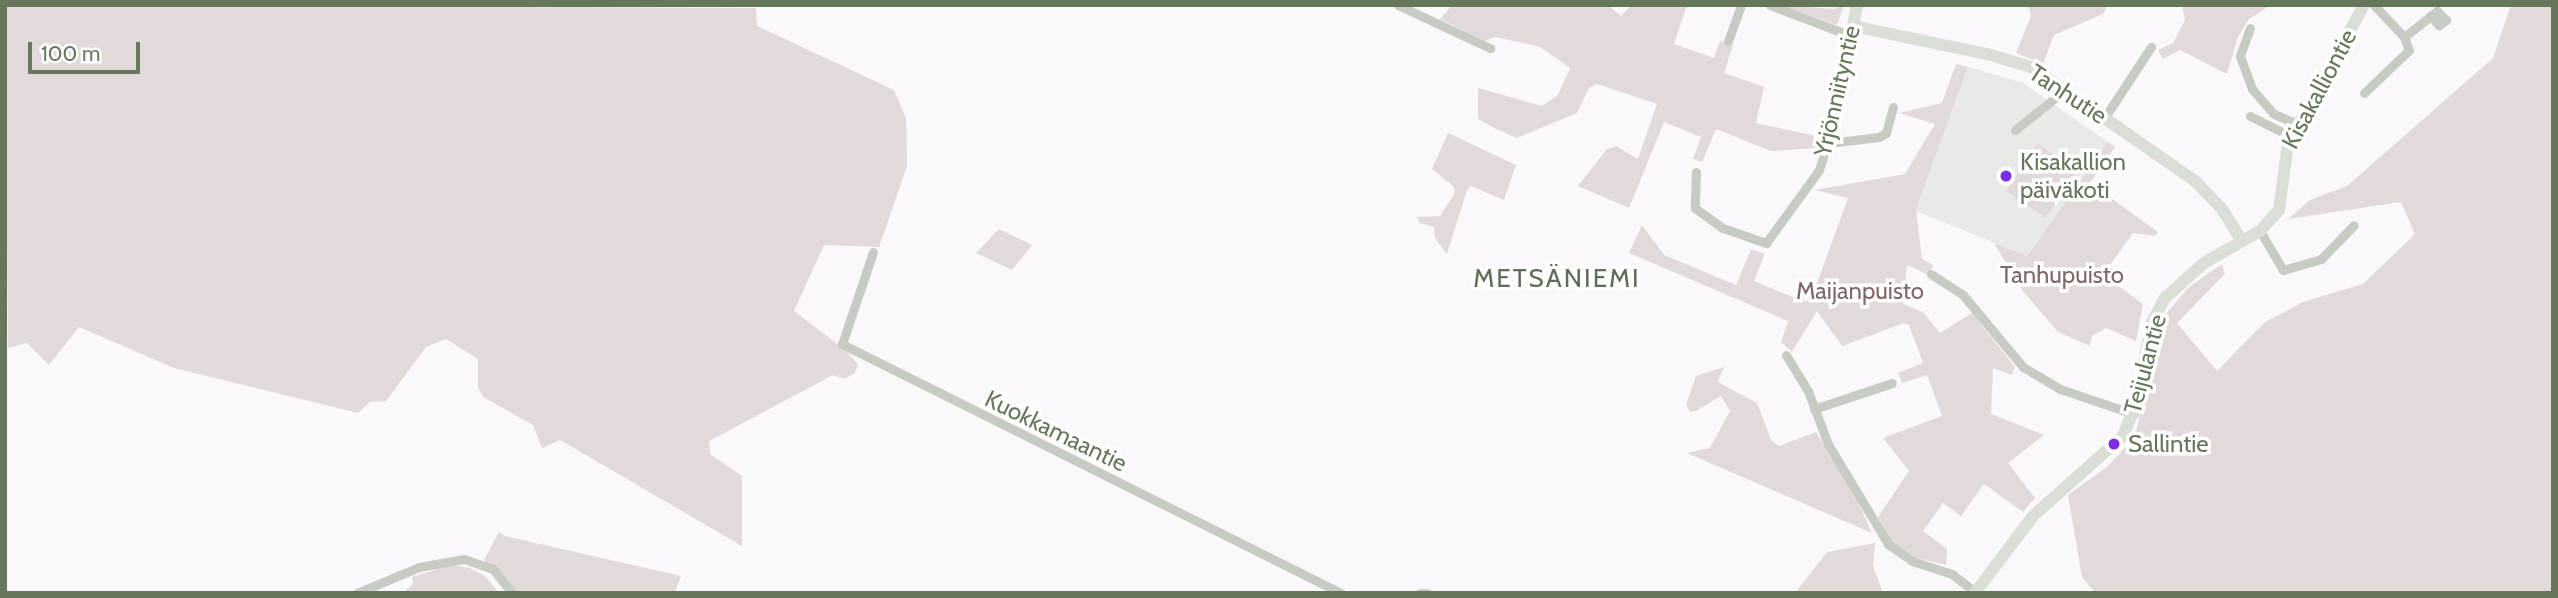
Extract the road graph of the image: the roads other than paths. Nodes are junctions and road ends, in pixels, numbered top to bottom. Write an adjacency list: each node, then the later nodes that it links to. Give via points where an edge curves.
1 (1398, 5): 13 (street)
2 (1741, 5): 11 (street)
3 (1770, 5): 9 (street)
4 (1857, 5): 9 (street, Yrjönniityntie)
5 (2364, 5): 19 (street, Kisakalliontie)
6 (2374, 5): 10 (street)
7 (2430, 16): 10 (street)
8 (2250, 28): 19 (street, via 2239,56 2252,89 2274,114)
9 (1852, 31): 14 (street, Tanhutie, via 2006,59); 22 (street, Yrjönniityntie)
10 (2404, 37): 15 (street, via 2407,56)
11 (1728, 41)
12 (2151, 47): 18 (street)
13 (1490, 48)
14 (2066, 89): 18 (street, Tanhutie); 20 (street)
15 (2364, 93)
16 (1892, 107): 22 (street, via 1886,133)
17 (2250, 116): 21 (street)
18 (2105, 117): 26 (street, Tanhutie, via 2195,181 2222,209)
19 (2300, 125): 21 (street, Kisakalliontie)
20 (2015, 130)
21 (2292, 137): 25 (street, Kisakalliontie, via 2284,155 2279,210)
22 (1829, 143): 23 (street, Yrjönniityntie, via 1803,196 1766,243 1723,228 1695,208)
23 (1696, 172)
24 (2354, 225): 25 (street, via 2321,259 2283,270)
25 (2260, 231): 26 (street)
26 (2241, 239): 32 (street, Teijulantie, via 2204,263 2158,307)
27 (873, 252): 36 (street, Kuokkamaantie, via 842,344)
28 (1931, 274): 32 (street, via 1963,295 2022,368 2060,389)
29 (1786, 355): 31 (street)
30 (1892, 383): 31 (street)
31 (1814, 409): 33 (street, via 1828,444 1888,544 1904,557 1947,572)
32 (2134, 414): 33 (street, Teijulantie, via 2118,443 2033,516)
33 (1975, 592)
34 (356, 593): 35 (street, via 419,567 464,559 493,569)
35 (512, 593)
36 (1342, 593)
37 (1420, 593): 38 (street)
38 (1427, 593)

